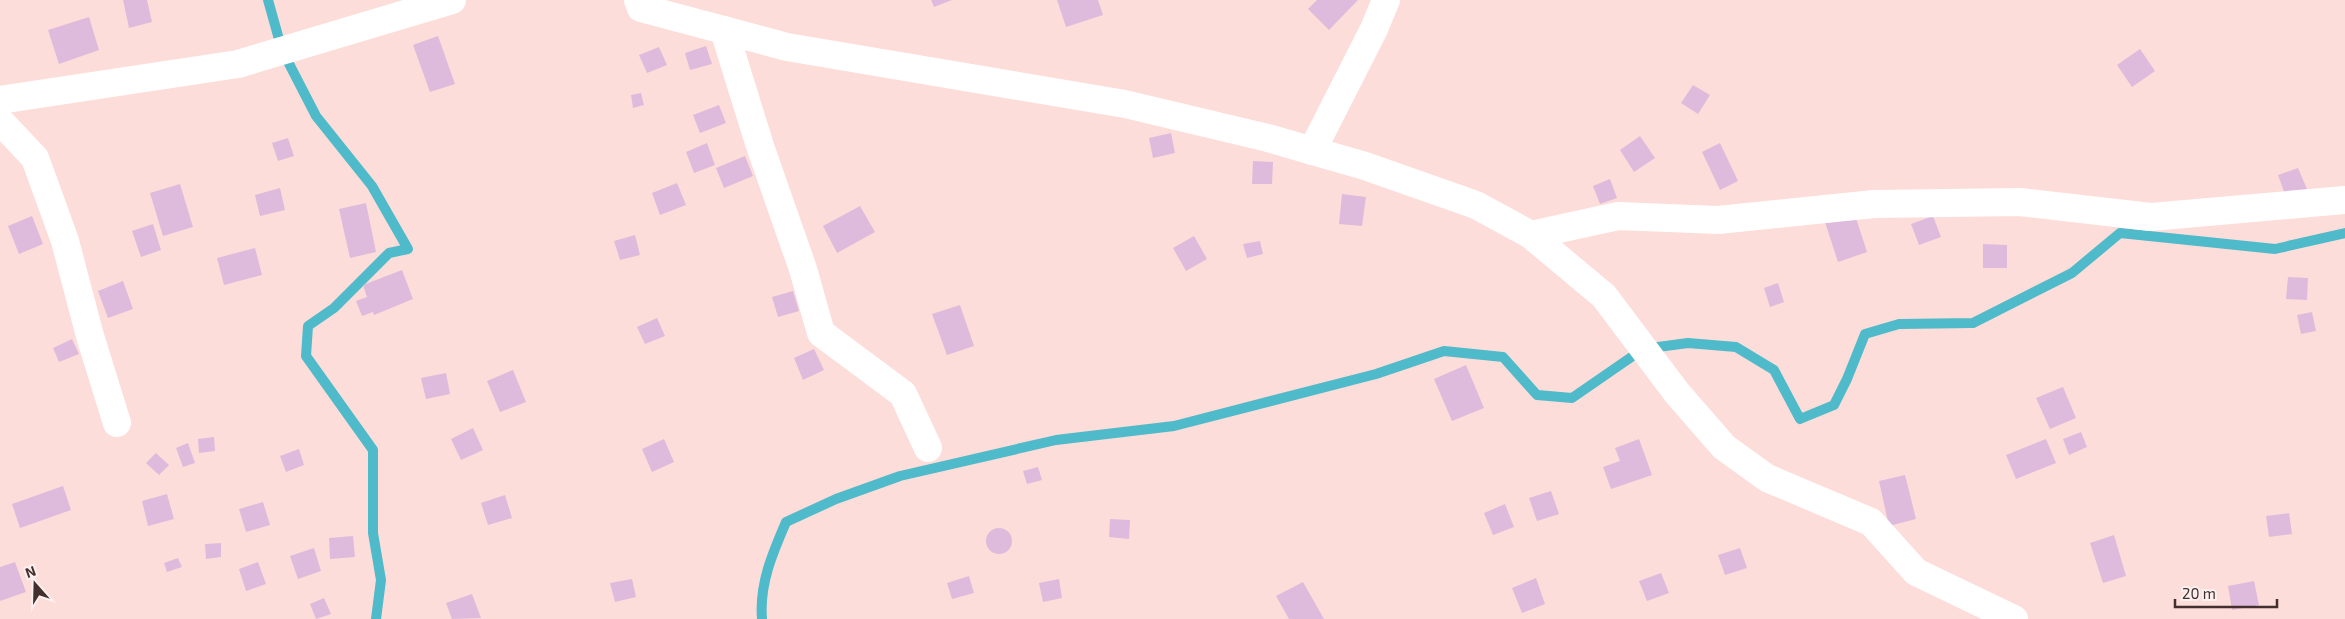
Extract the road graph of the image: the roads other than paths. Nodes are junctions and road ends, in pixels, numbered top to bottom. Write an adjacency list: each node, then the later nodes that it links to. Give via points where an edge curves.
1 (452, 0): 5 (street, via 238,64)
2 (638, 0): 4 (street, via 641,8)
3 (1386, 0): 7 (street)
4 (724, 30): 7 (street, via 787,46 1126,104); 11 (street, via 803,269 820,333 904,394)
5 (0, 100)
6 (0, 122): 10 (street, via 35,158 65,241)
7 (1312, 151): 9 (street, via 1476,204)
8 (2345, 200): 9 (street, via 2151,217 2020,202 1874,204 1718,220 1618,216)
9 (1531, 235): 12 (street, via 1604,296 1677,393 1724,447 1767,478 1871,522 1916,572)
10 (117, 423)
11 (928, 448)
12 (2014, 619)

